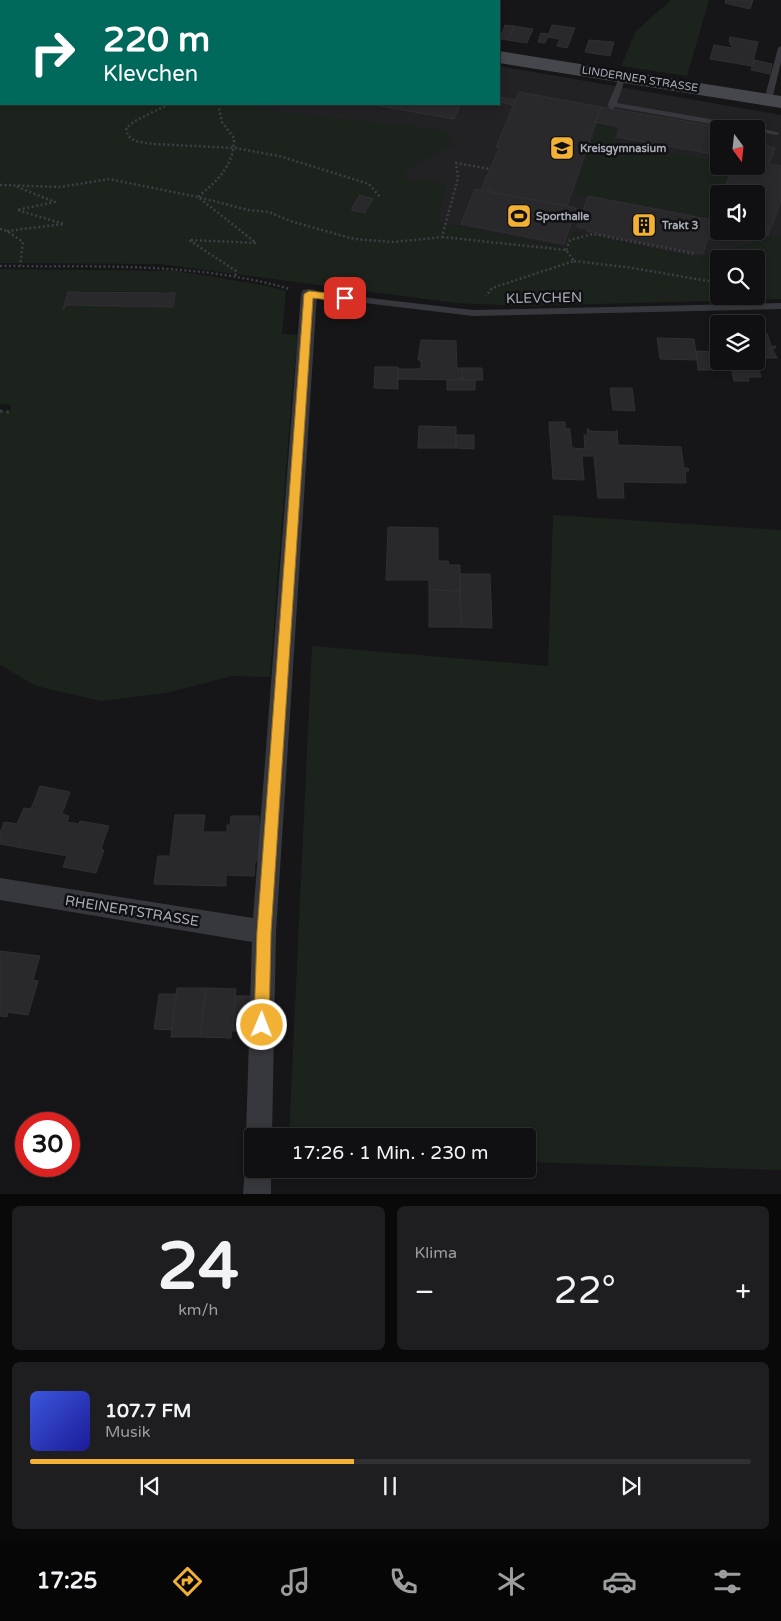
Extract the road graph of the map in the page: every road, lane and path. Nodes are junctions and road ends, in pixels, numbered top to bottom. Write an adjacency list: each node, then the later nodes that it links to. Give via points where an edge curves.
1 (781, 48): 4 (lane)
2 (500, 57): 3 (main road, LINDERNER STRASSE)
3 (623, 76): 4 (main road, LINDERNER STRASSE); 7 (lane, via 612,106)
4 (774, 101)
5 (168, 105): 10 (path, via 135,121 126,128 128,136 135,141 153,144)
6 (218, 105): 10 (path, via 217,115 234,138)
7 (710, 122)
8 (765, 131): 9 (lane)
9 (776, 133)
10 (235, 148): 14 (path, via 227,169); 15 (path, via 279,156 361,181 369,184)
11 (490, 169): 18 (path, via 456,163 458,178)
12 (0, 185): 13 (path)
13 (14, 185): 14 (path, via 60,187 109,179); 17 (path, via 55,202 17,210 64,224)
14 (198, 197): 18 (path, via 269,212 354,238 394,242); 24 (path, via 256,244 189,240 236,271)
15 (380, 197)
16 (0, 229): 17 (path)
17 (7, 231): 23 (path, via 24,242)
18 (442, 237): 19 (path)
19 (566, 250): 20 (path, via 570,240 593,234); 21 (path)
20 (696, 254)
21 (574, 262): 25 (path); 28 (path, via 492,288)
22 (0, 266): 23 (path)
23 (20, 266): 24 (path, via 159,267)
24 (235, 278): 26 (path, via 262,281)
25 (710, 281)
26 (309, 294): 28 (lane, KLEVCHEN); 32 (street)
27 (781, 306): 28 (lane, KLEVCHEN)
28 (473, 313)
29 (0, 411): 30 (path)
30 (10, 412)
31 (0, 889): 32 (street, RHEINERTSTRASSE)
32 (264, 932): 33 (street)
33 (259, 1128)
34 (258, 1178): 35 (street)
35 (257, 1194)

